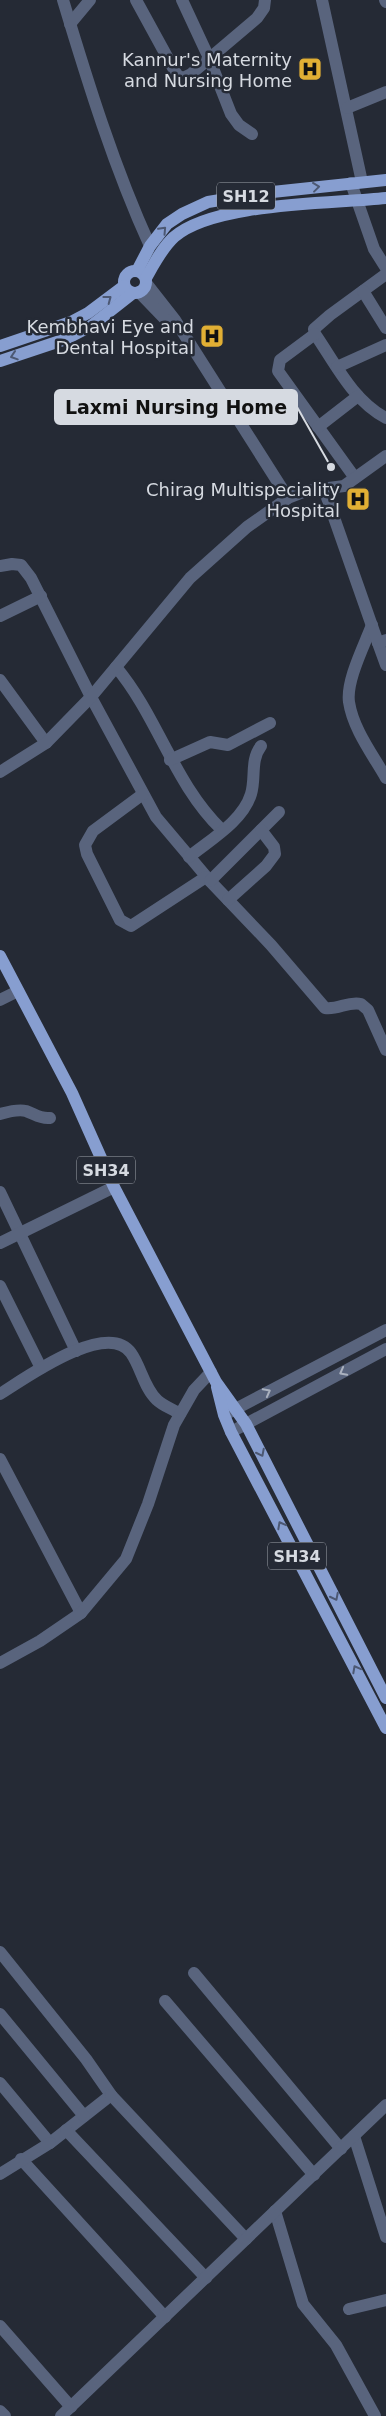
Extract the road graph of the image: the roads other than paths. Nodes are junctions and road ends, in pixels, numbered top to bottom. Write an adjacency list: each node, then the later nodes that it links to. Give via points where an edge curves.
1 (62, 0): 7 (street)
2 (90, 0): 7 (street)
3 (136, 0): 8 (street, via 177,75 183,78)
4 (182, 0): 8 (street)
5 (265, 0): 8 (street, via 257,18)
6 (322, 0): 10 (street)
7 (70, 24): 16 (street, via 109,142)
8 (209, 58): 11 (street, via 231,114)
9 (386, 92): 10 (street)
10 (347, 108): 13 (street)
11 (252, 134)
12 (386, 180): 13 (main road, SH12)
13 (356, 182): 15 (street); 16 (main road, SH12, one-way to 13, via 168,224 208,202)
14 (386, 198): 15 (main road, SH12)
15 (358, 201): 17 (street, via 374,248); 19 (main road, SH12, via 282,207 222,215 200,222 173,238)
16 (150, 246): 19 (main road, SH12)
17 (386, 268)
18 (386, 274): 20 (street)
19 (138, 284): 24 (main road, SH12, one-way to 19, via 71,322); 25 (main road, SH12, one-way to 25, via 91,326 66,339); 33 (street, via 168,309)
20 (363, 291): 21 (street); 22 (street, via 317,325)
21 (386, 328)
22 (314, 334): 26 (street); 29 (street, via 280,360 278,370)
23 (386, 345): 26 (street)
24 (0, 346)
25 (0, 361)
26 (337, 367): 27 (street)
27 (358, 396): 28 (street, via 366,406); 29 (street)
28 (386, 418)
29 (318, 427): 31 (street)
30 (386, 456): 31 (street)
31 (355, 478): 32 (street, via 344,486)
32 (324, 489): 33 (street); 37 (street)
33 (288, 498): 40 (street, via 246,528 190,578)
34 (0, 566): 35 (street, via 21,565)
35 (41, 596): 36 (street); 42 (street)
36 (0, 616)
37 (372, 625): 38 (street); 48 (street, via 352,679 349,701 355,724)
38 (382, 641): 39 (street)
39 (386, 666)
40 (116, 667): 42 (street); 46 (street, via 144,706)
41 (0, 680): 44 (street)
42 (91, 697): 44 (street); 49 (street)
43 (270, 723): 46 (street, via 228,745 210,742)
44 (46, 743): 47 (street)
45 (261, 746): 51 (street, via 255,754 254,781 244,809)
46 (170, 760): 51 (street, via 185,785)
47 (0, 772)
48 (386, 778)
49 (143, 794): 53 (street, via 156,817); 54 (street, via 93,831 85,845 120,920 131,926)
50 (280, 812): 52 (street)
51 (222, 830): 53 (street)
52 (261, 830): 54 (street); 55 (street, via 274,847 275,854)
53 (189, 857): 54 (street)
54 (208, 879): 55 (street)
55 (228, 900): 59 (street, via 272,945 325,1008 361,1004)
56 (0, 956): 57 (main road, SH34)
57 (18, 991): 58 (street); 63 (main road, SH34, via 72,1093)
58 (0, 1000)
59 (382, 1033): 60 (street)
60 (386, 1050)
61 (0, 1114): 62 (street, via 17,1110 43,1119)
62 (50, 1118)
63 (114, 1187): 65 (street); 72 (main road, SH34)
64 (0, 1192): 65 (street)
65 (20, 1234): 66 (street); 70 (street)
66 (0, 1243)
67 (0, 1286): 71 (street)
68 (386, 1330): 74 (street, one-way to 68)
69 (386, 1349): 77 (street, one-way to 77)
70 (76, 1350): 71 (street); 75 (street, via 110,1342 120,1344 130,1352 157,1400)
71 (41, 1368): 73 (street)
72 (214, 1377): 74 (main road, SH34); 75 (street, via 194,1390); 76 (main road, SH34)
73 (0, 1394)
74 (237, 1408): 76 (street); 77 (main road, SH34)
75 (180, 1414): 80 (street, via 126,1559)
76 (224, 1415): 78 (main road, SH34)
77 (246, 1424): 78 (street); 82 (main road, SH34, one-way to 82)
78 (232, 1432): 83 (main road, SH34, one-way to 78)
79 (0, 1459): 80 (street)
80 (81, 1613): 81 (street, via 40,1641)
81 (0, 1662)
82 (380, 1686): 83 (main road); 84 (main road, SH34)
83 (368, 1692): 85 (main road, SH34)
84 (386, 1698)
85 (386, 1728)
86 (0, 1952): 91 (street)
87 (194, 1973): 97 (street)
88 (165, 2001): 100 (street)
89 (0, 2014): 93 (street)
90 (0, 2083): 96 (street)
91 (111, 2095): 93 (street); 104 (street)
92 (386, 2106): 95 (street)
93 (84, 2116): 94 (street)
94 (66, 2130): 96 (street); 105 (street)
95 (354, 2136): 97 (street); 101 (street)
96 (50, 2143): 98 (street)
97 (341, 2148): 100 (street)
98 (21, 2159): 99 (street); 108 (street)
99 (0, 2174)
100 (314, 2175): 102 (street)
101 (381, 2204): 103 (street)
102 (276, 2211): 104 (street); 114 (street, via 303,2304 336,2345)
103 (386, 2237)
104 (246, 2239): 105 (street)
105 (206, 2278): 108 (street)
106 (386, 2300): 107 (street)
107 (349, 2309)
108 (165, 2317): 110 (street)
109 (0, 2326): 110 (street)
110 (71, 2407): 113 (street)
111 (0, 2411): 112 (street)
112 (5, 2416)
113 (61, 2416)
114 (375, 2416)

